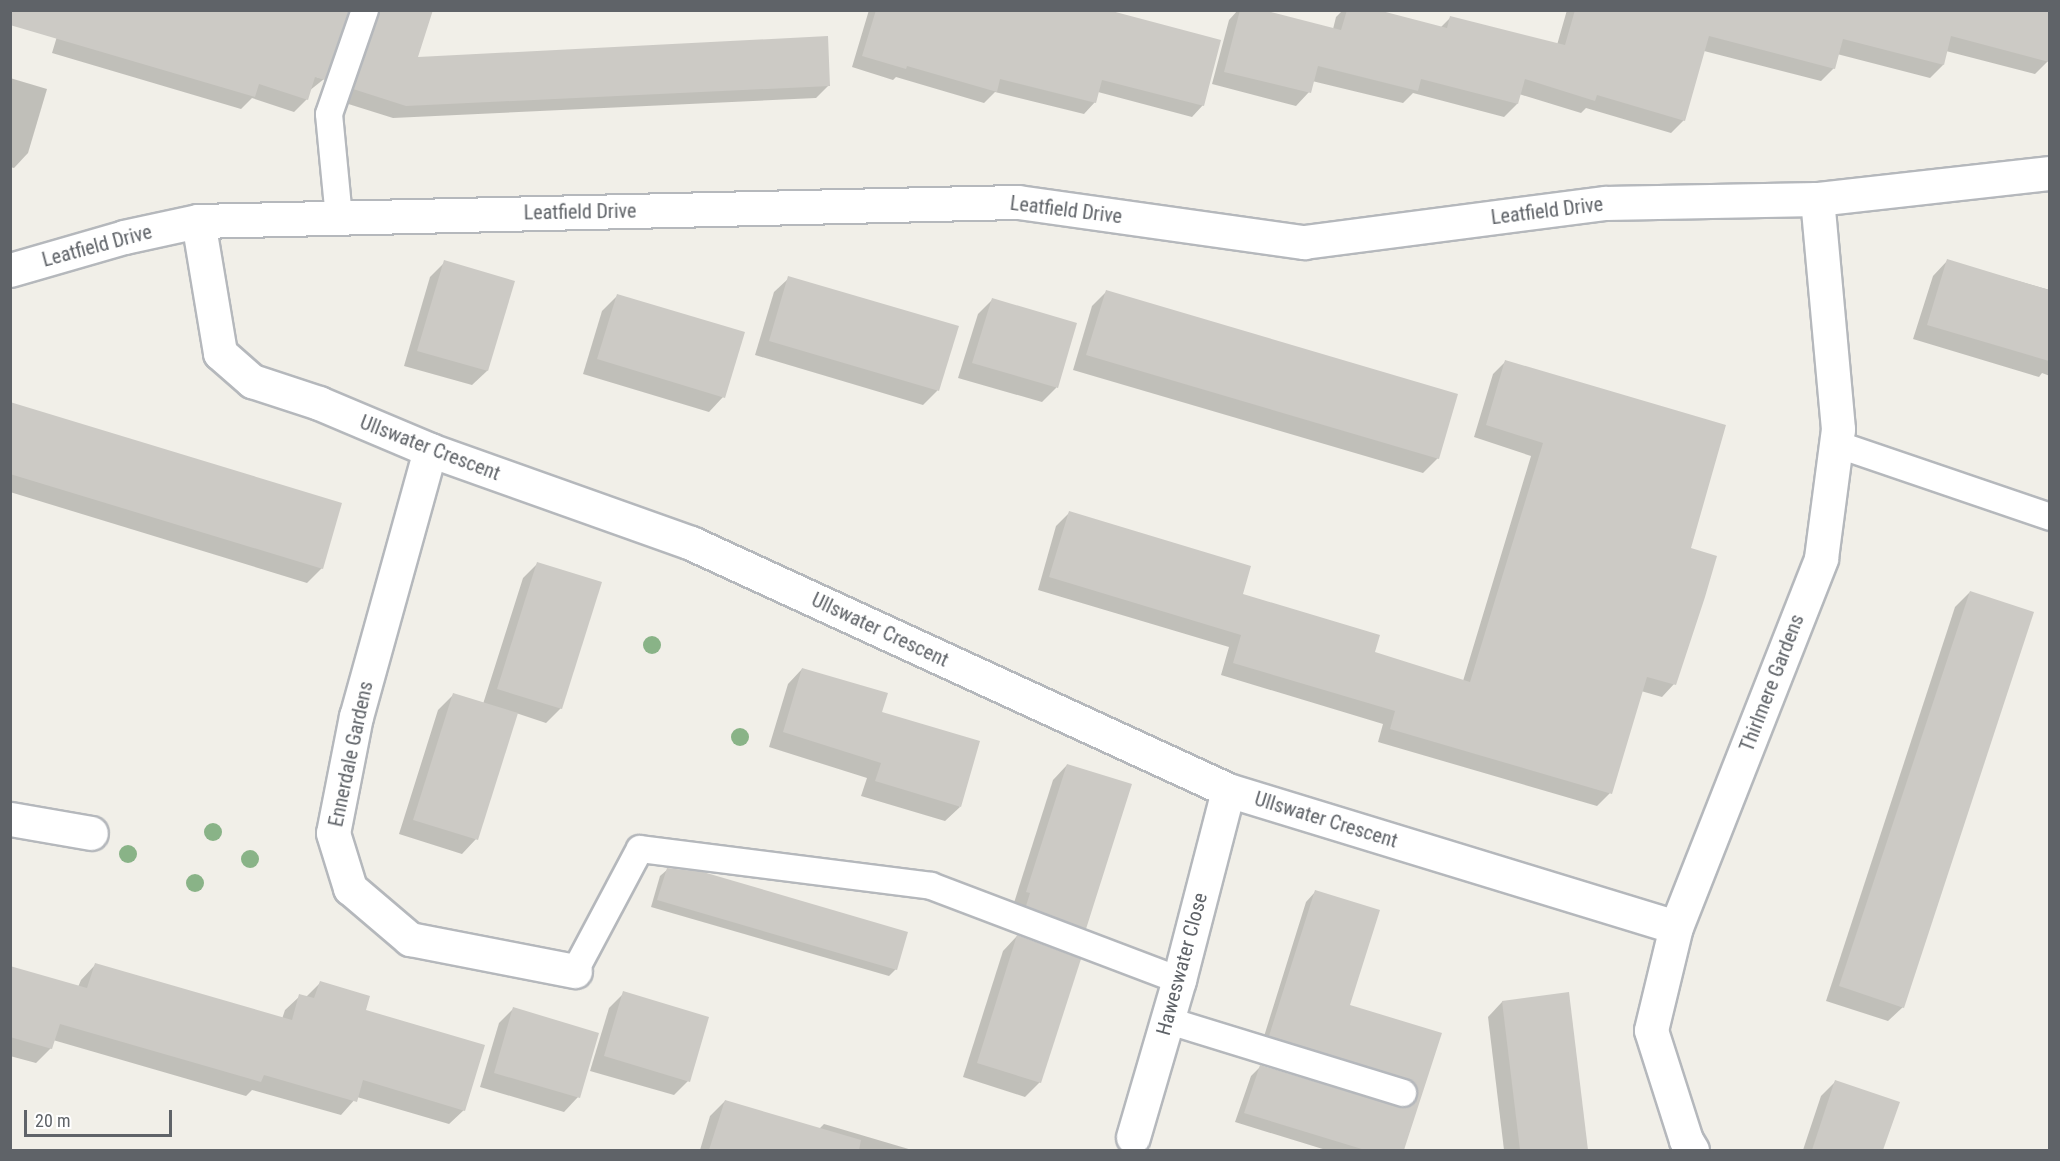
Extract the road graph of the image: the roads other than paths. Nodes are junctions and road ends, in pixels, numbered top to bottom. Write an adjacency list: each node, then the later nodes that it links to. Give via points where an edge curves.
1 (365, 10): 4 (lane, via 328,114)
2 (2049, 173): 3 (street, Leatfield Drive)
3 (1817, 199): 4 (street, Leatfield Drive, via 1605,203 1304,242 1018,202); 7 (street, Thirlmere Gardens, via 1838,429)
4 (339, 218): 5 (street, Leatfield Drive)
5 (198, 221): 6 (street, Leatfield Drive, via 124,237); 8 (street, Ullswater Crescent, via 220,353 252,381 319,403)
6 (10, 270)
7 (1836, 444): 9 (lane); 13 (street, Thirlmere Gardens, via 1821,558)
8 (430, 450): 10 (street, Ullswater Crescent, via 691,543); 14 (street, Ennerdale Gardens, via 357,716 333,833 351,888 410,939)
9 (2049, 518)
10 (1228, 790): 13 (street, Ullswater Crescent); 15 (street, Haweswater Close)
11 (10, 819): 12 (street)
12 (91, 833)
13 (1676, 927): 19 (street, Thirlmere Gardens, via 1651,1030)
14 (576, 971): 15 (lane, via 639,849 931,886)
15 (1179, 980): 16 (street, Haweswater Close)
16 (1166, 1020): 17 (lane); 18 (street, Haweswater Close)
17 (1403, 1093)
18 (1133, 1137)
19 (1692, 1150)

